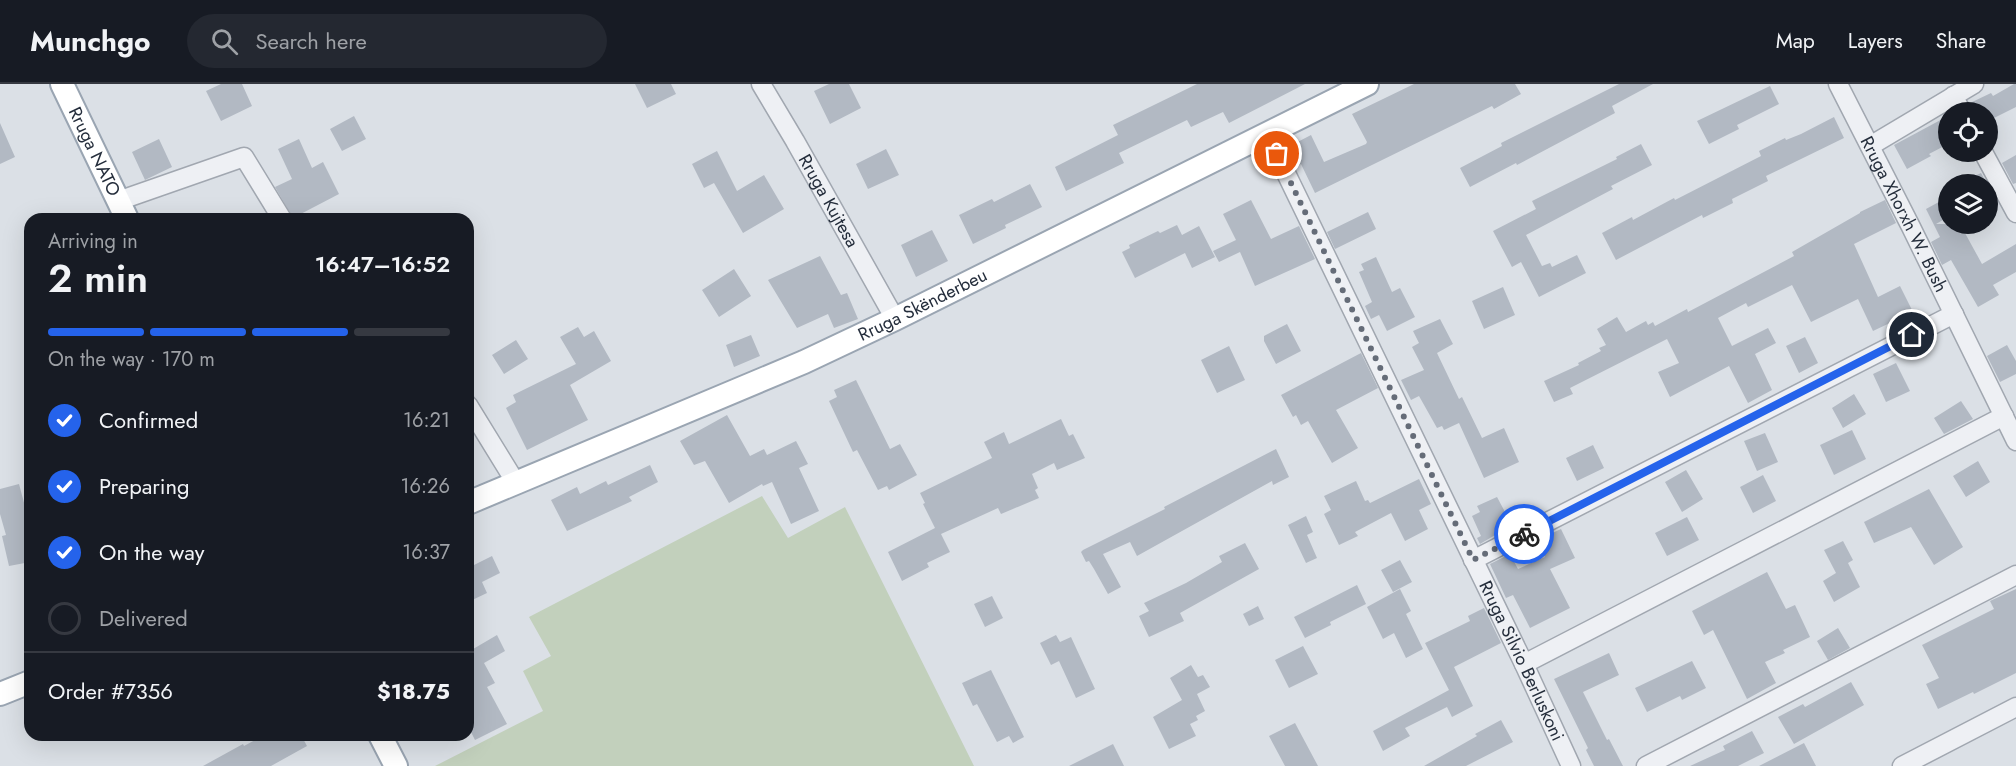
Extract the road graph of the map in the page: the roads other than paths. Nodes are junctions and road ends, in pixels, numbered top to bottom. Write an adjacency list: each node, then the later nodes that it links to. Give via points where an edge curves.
1 (62, 84): 11 (main road, Rruga NATO)
2 (761, 84): 15 (street, Rruga Kujtesa)
3 (1367, 84): 8 (main road, Rruga Skënderbeu)
4 (1838, 84): 9 (street, Rruga Xhorxh W. Bush)
5 (1974, 84): 6 (street)
6 (1953, 96): 7 (street); 9 (street)
7 (1956, 102)
8 (1267, 134): 15 (main road, Rruga Skënderbeu); 21 (street, Rruga Silvio Berluskoni)
9 (1870, 146): 14 (street, Rruga Xhorxh W. Bush)
10 (1988, 162): 13 (street)
11 (123, 210): 12 (street, via 244,158)
12 (278, 213)
13 (2016, 213)
14 (1954, 314): 17 (street, Rruga Xhorxh W. Bush); 21 (street)
15 (895, 319): 19 (main road, Rruga Skënderbeu, via 804,362)
16 (474, 415): 19 (street)
17 (2004, 416): 18 (street, Rruga Xhorxh W. Bush); 23 (street)
18 (2016, 441)
19 (516, 483): 20 (main road, Rruga Skënderbeu)
20 (474, 500)
21 (1473, 560): 23 (street, Rruga Silvio Berluskoni)
22 (2016, 575): 30 (street)
23 (1524, 664): 29 (street, Rruga Silvio Berluskoni)
24 (24, 684): 25 (main road)
25 (0, 694)
26 (2016, 707): 31 (street)
27 (383, 741): 28 (main road)
28 (396, 766)
29 (1571, 766)
30 (1646, 766)
31 (1902, 766)

